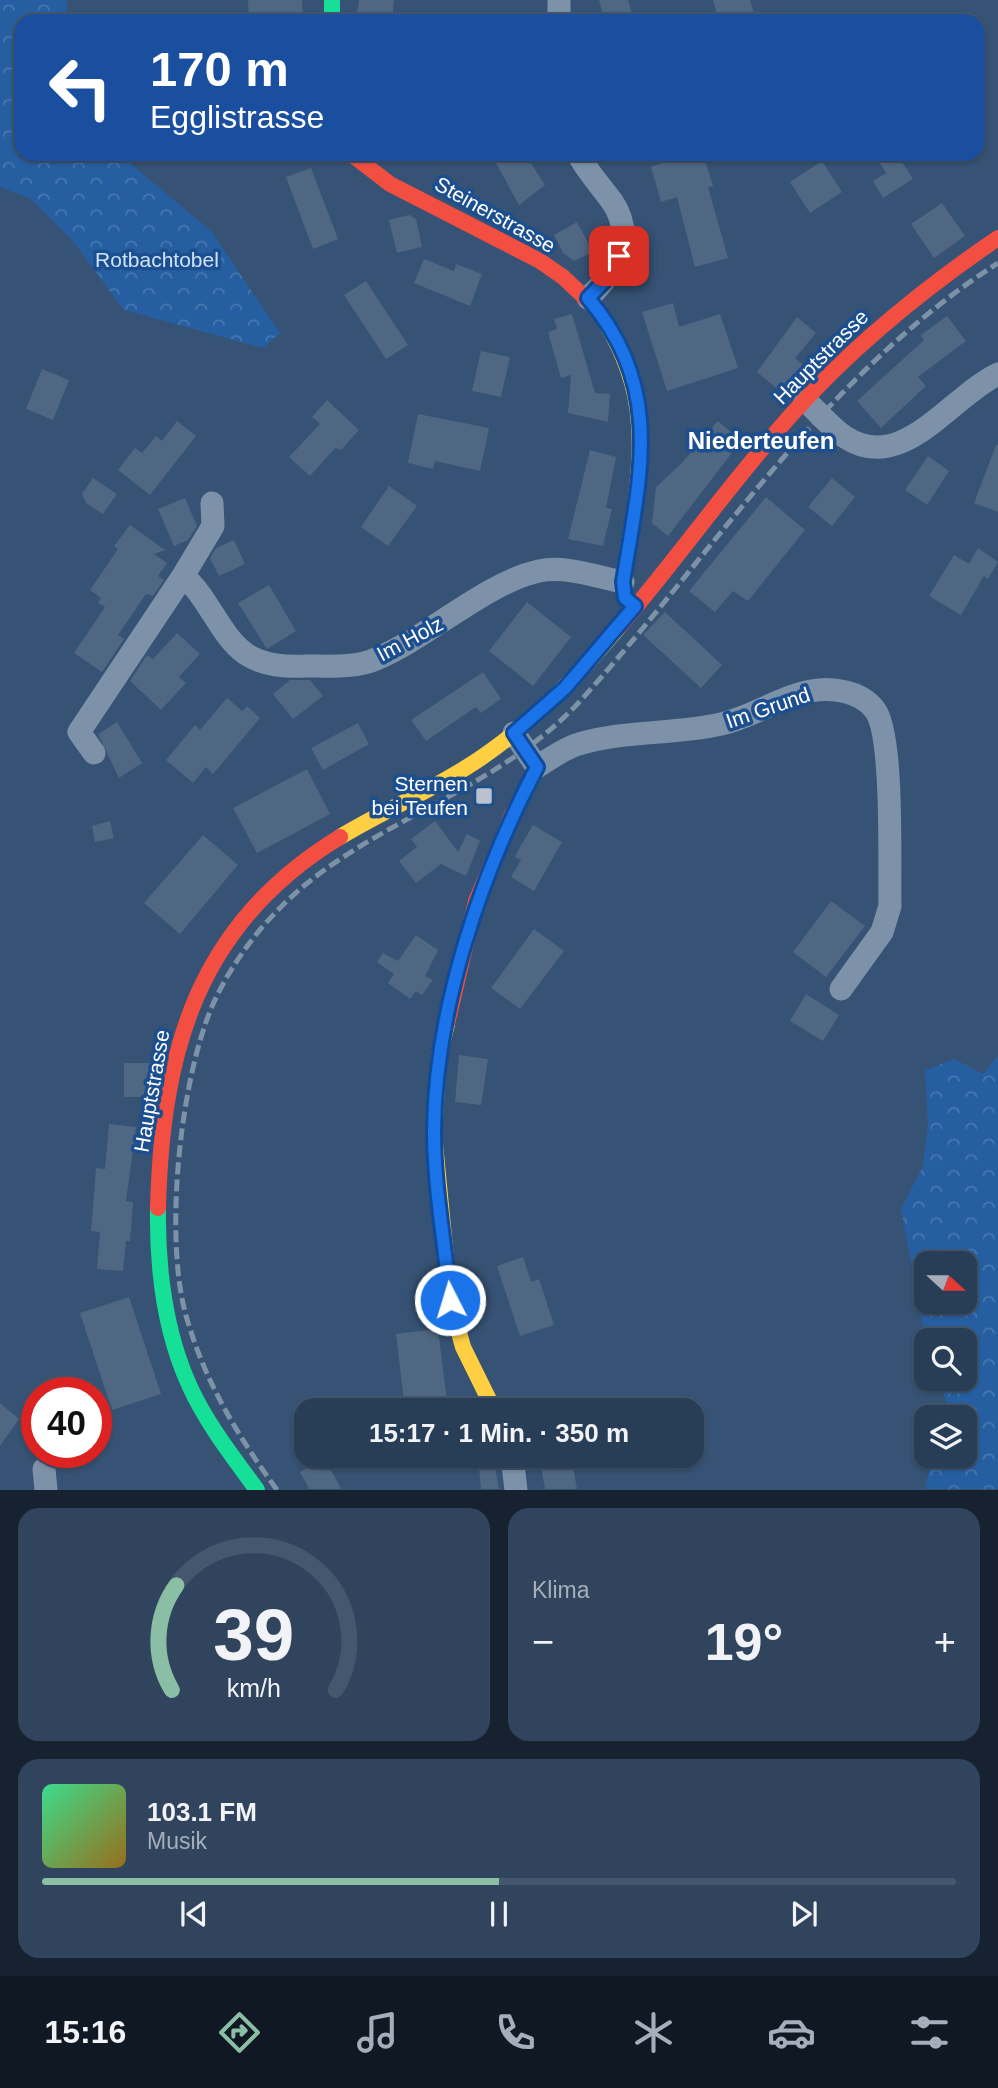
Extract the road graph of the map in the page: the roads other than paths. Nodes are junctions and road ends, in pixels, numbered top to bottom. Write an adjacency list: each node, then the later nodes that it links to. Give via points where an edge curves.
1 (359, 161): 4 (street, Steinerstrasse, via 373,173 542,264)
2 (582, 161): 4 (street, via 615,205 624,239 613,272)
3 (998, 238): 6 (street, Hauptstrasse, via 928,285)
4 (588, 298): 9 (street, Steinerstrasse, via 617,337 637,390 641,450)
5 (998, 374): 6 (street, via 907,441 887,449 867,449 844,437)
6 (805, 400): 10 (street, Hauptstrasse)
7 (212, 503): 8 (street, via 213,526)
8 (183, 576): 9 (street, Im Holz, via 196,586 245,653 285,667 374,661 509,582 540,570 579,572); 12 (street, via 79,732)
9 (623, 582): 10 (street, via 625,598)
10 (635, 606): 11 (street, Hauptstrasse, via 565,688)
11 (514, 733): 13 (street); 17 (street, Hauptstrasse, via 446,780 351,831 278,883 252,908 212,963 185,1023 173,1065 161,1152 156,1233 159,1277 183,1371 209,1422)
12 (94, 753)
13 (537, 767): 14 (street, Im Grund, via 576,744 733,722 813,691 844,690 875,709 885,738 890,906 882,932); 15 (street, via 476,901 439,1056 434,1133 450,1300 463,1347)
14 (841, 989)
15 (488, 1398)
16 (513, 1468): 18 (street)
17 (257, 1489)
18 (516, 1489)

